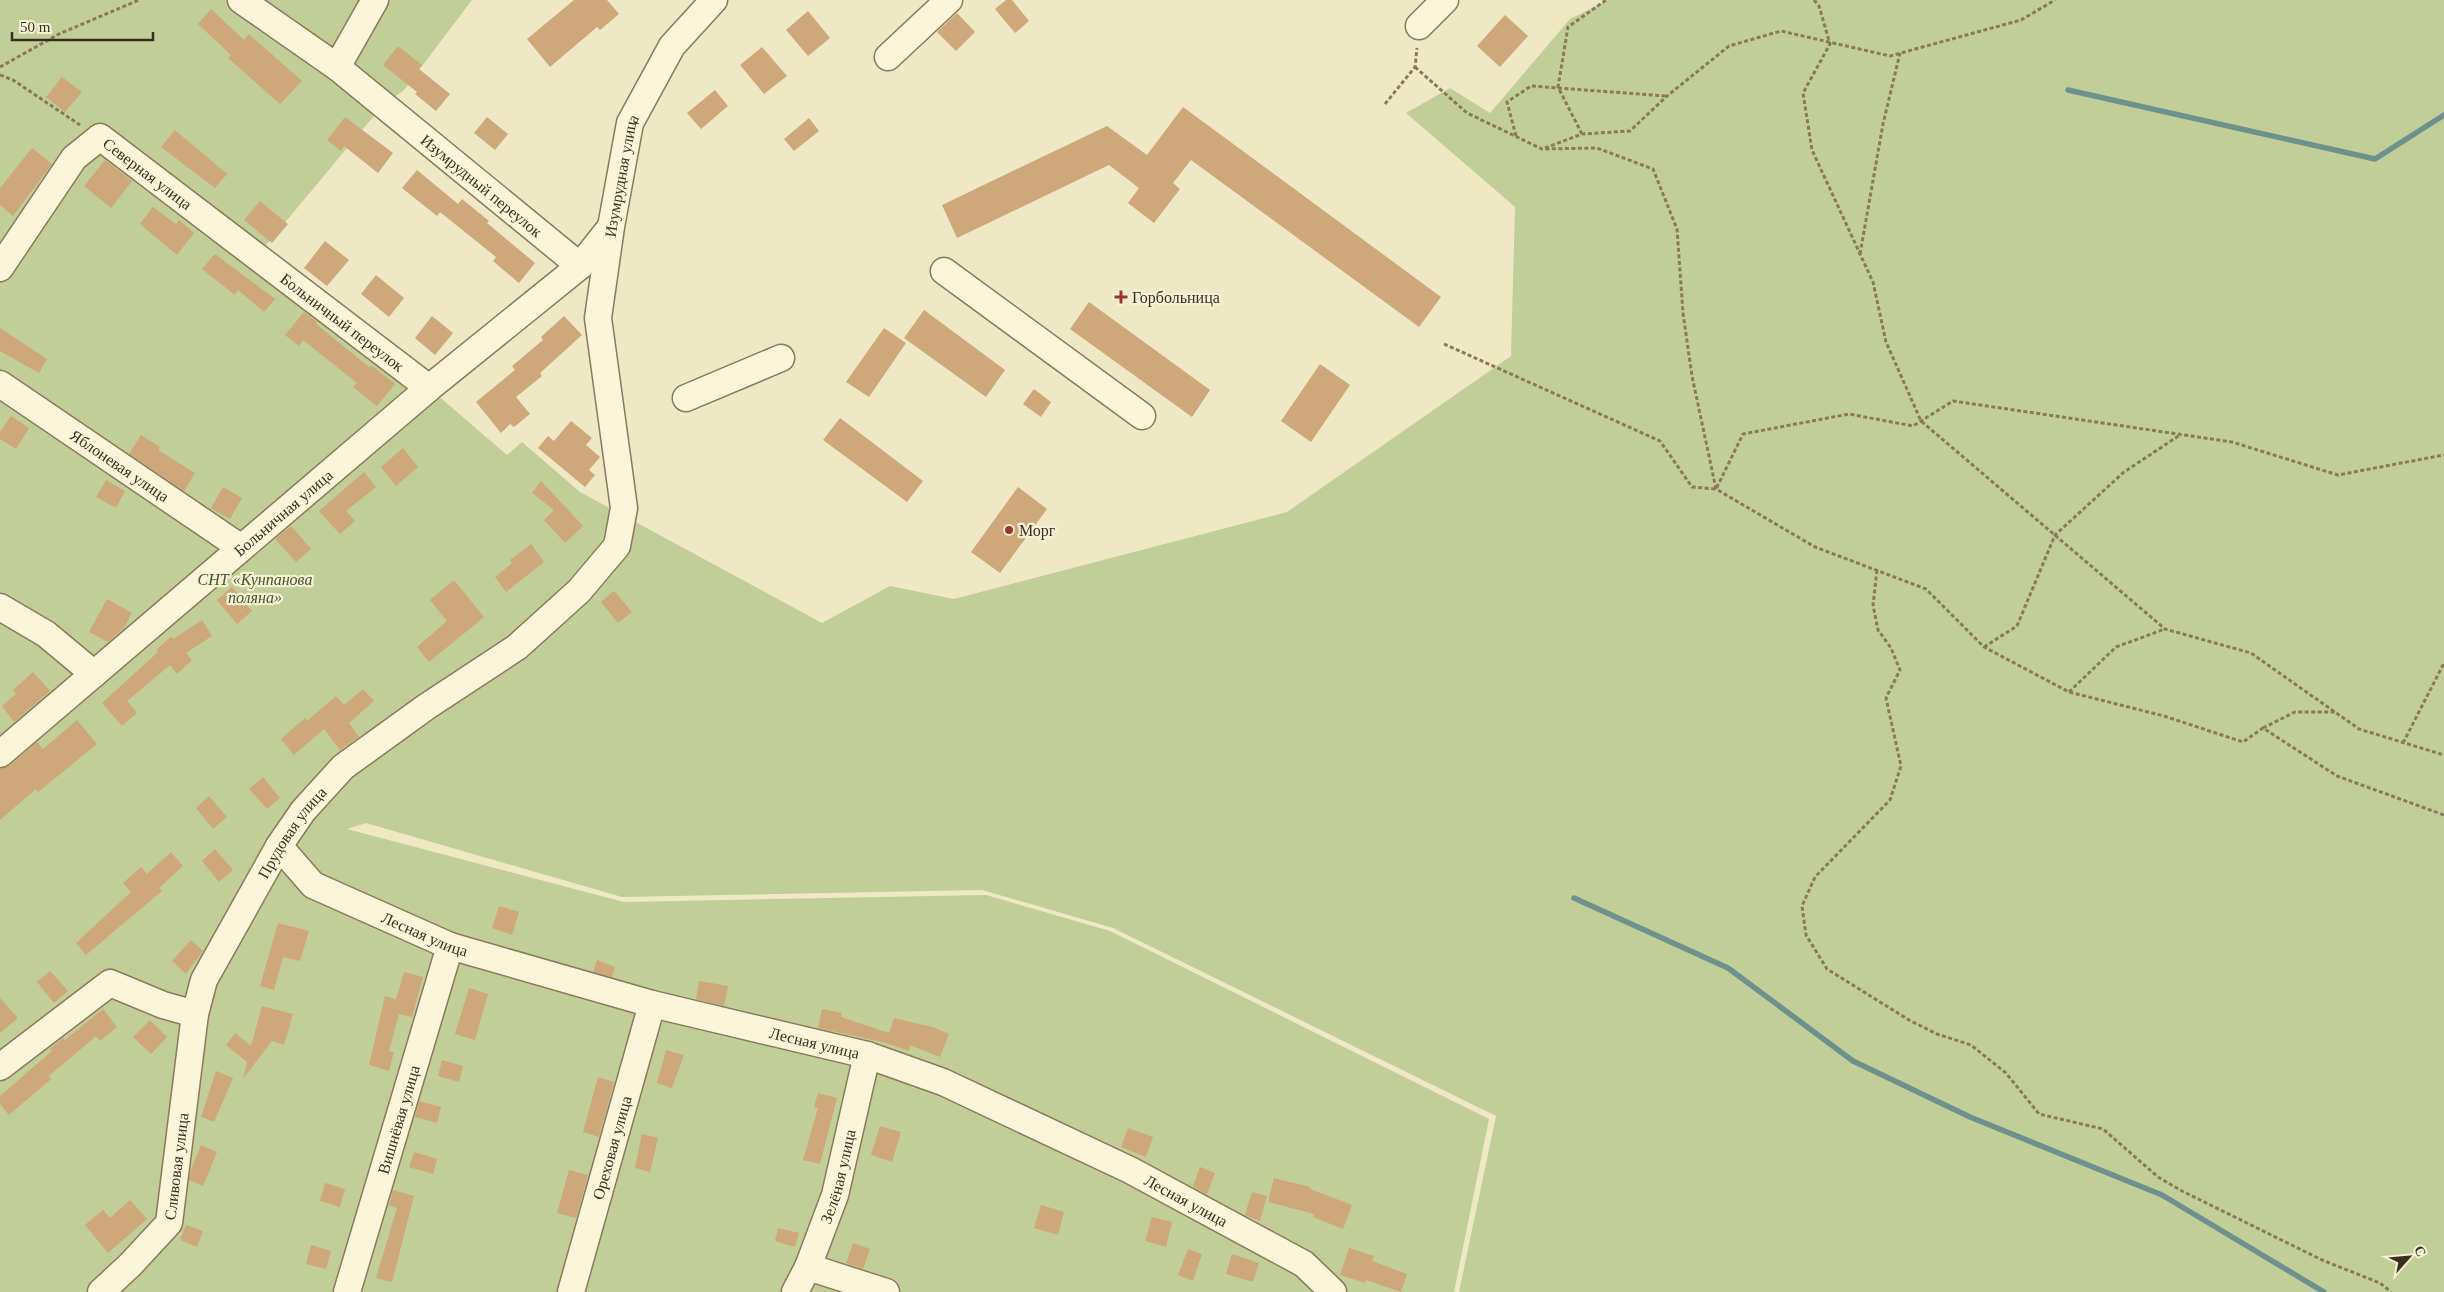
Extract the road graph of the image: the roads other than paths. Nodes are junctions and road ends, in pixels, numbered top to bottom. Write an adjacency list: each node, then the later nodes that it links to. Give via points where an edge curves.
1 (241, 0): 8 (street, Изумрудный переулок)
2 (375, 0): 8 (street)
3 (714, 0): 9 (street, Изумрудная улица, via 672,46 630,123)
4 (949, 0): 7 (street)
5 (1444, 0): 6 (street)
6 (1419, 26)
7 (888, 57)
8 (337, 67): 11 (street, Изумрудный переулок)
9 (611, 227): 11 (street, Изумрудная улица); 23 (street, Прудовая улица, via 598,318 615,416 624,508 617,546 579,591 517,647 343,767 303,811)
10 (257, 256): 12 (street, Северная улица, via 100,137 74,158); 16 (street, Больничный переулок)
11 (580, 266): 16 (street, Изумрудная улица)
12 (0, 268)
13 (944, 271): 18 (street)
14 (781, 358): 17 (street)
15 (0, 384): 19 (street, Яблоневая улица)
16 (429, 388): 19 (street, Больничная улица)
17 (686, 398)
18 (1142, 416)
19 (240, 548): 21 (street, Больничная улица)
20 (0, 607): 21 (street, via 46,634)
21 (94, 674): 22 (street, Больничная улица)
22 (0, 754)
23 (279, 846): 24 (street, Лесная улица, via 313,885); 26 (street, Прудовая улица, via 204,980)
24 (450, 946): 25 (street, Лесная улица); 31 (street, Вишнёвая улица)
25 (652, 1004): 27 (street, Лесная улица); 32 (street, Ореховая улица)
26 (195, 1014): 28 (street, via 163,1005 110,983); 30 (street, Сливовая улица, via 169,1223)
27 (867, 1055): 29 (street, Зелёная улица, via 835,1195); 35 (street, Лесная улица, via 943,1082 1130,1170 1304,1264)
28 (0, 1067)
29 (808, 1267): 33 (street, Зелёная улица); 34 (street)
30 (100, 1292)
31 (347, 1292)
32 (571, 1292)
33 (795, 1292)
34 (886, 1292)
35 (1333, 1292)

